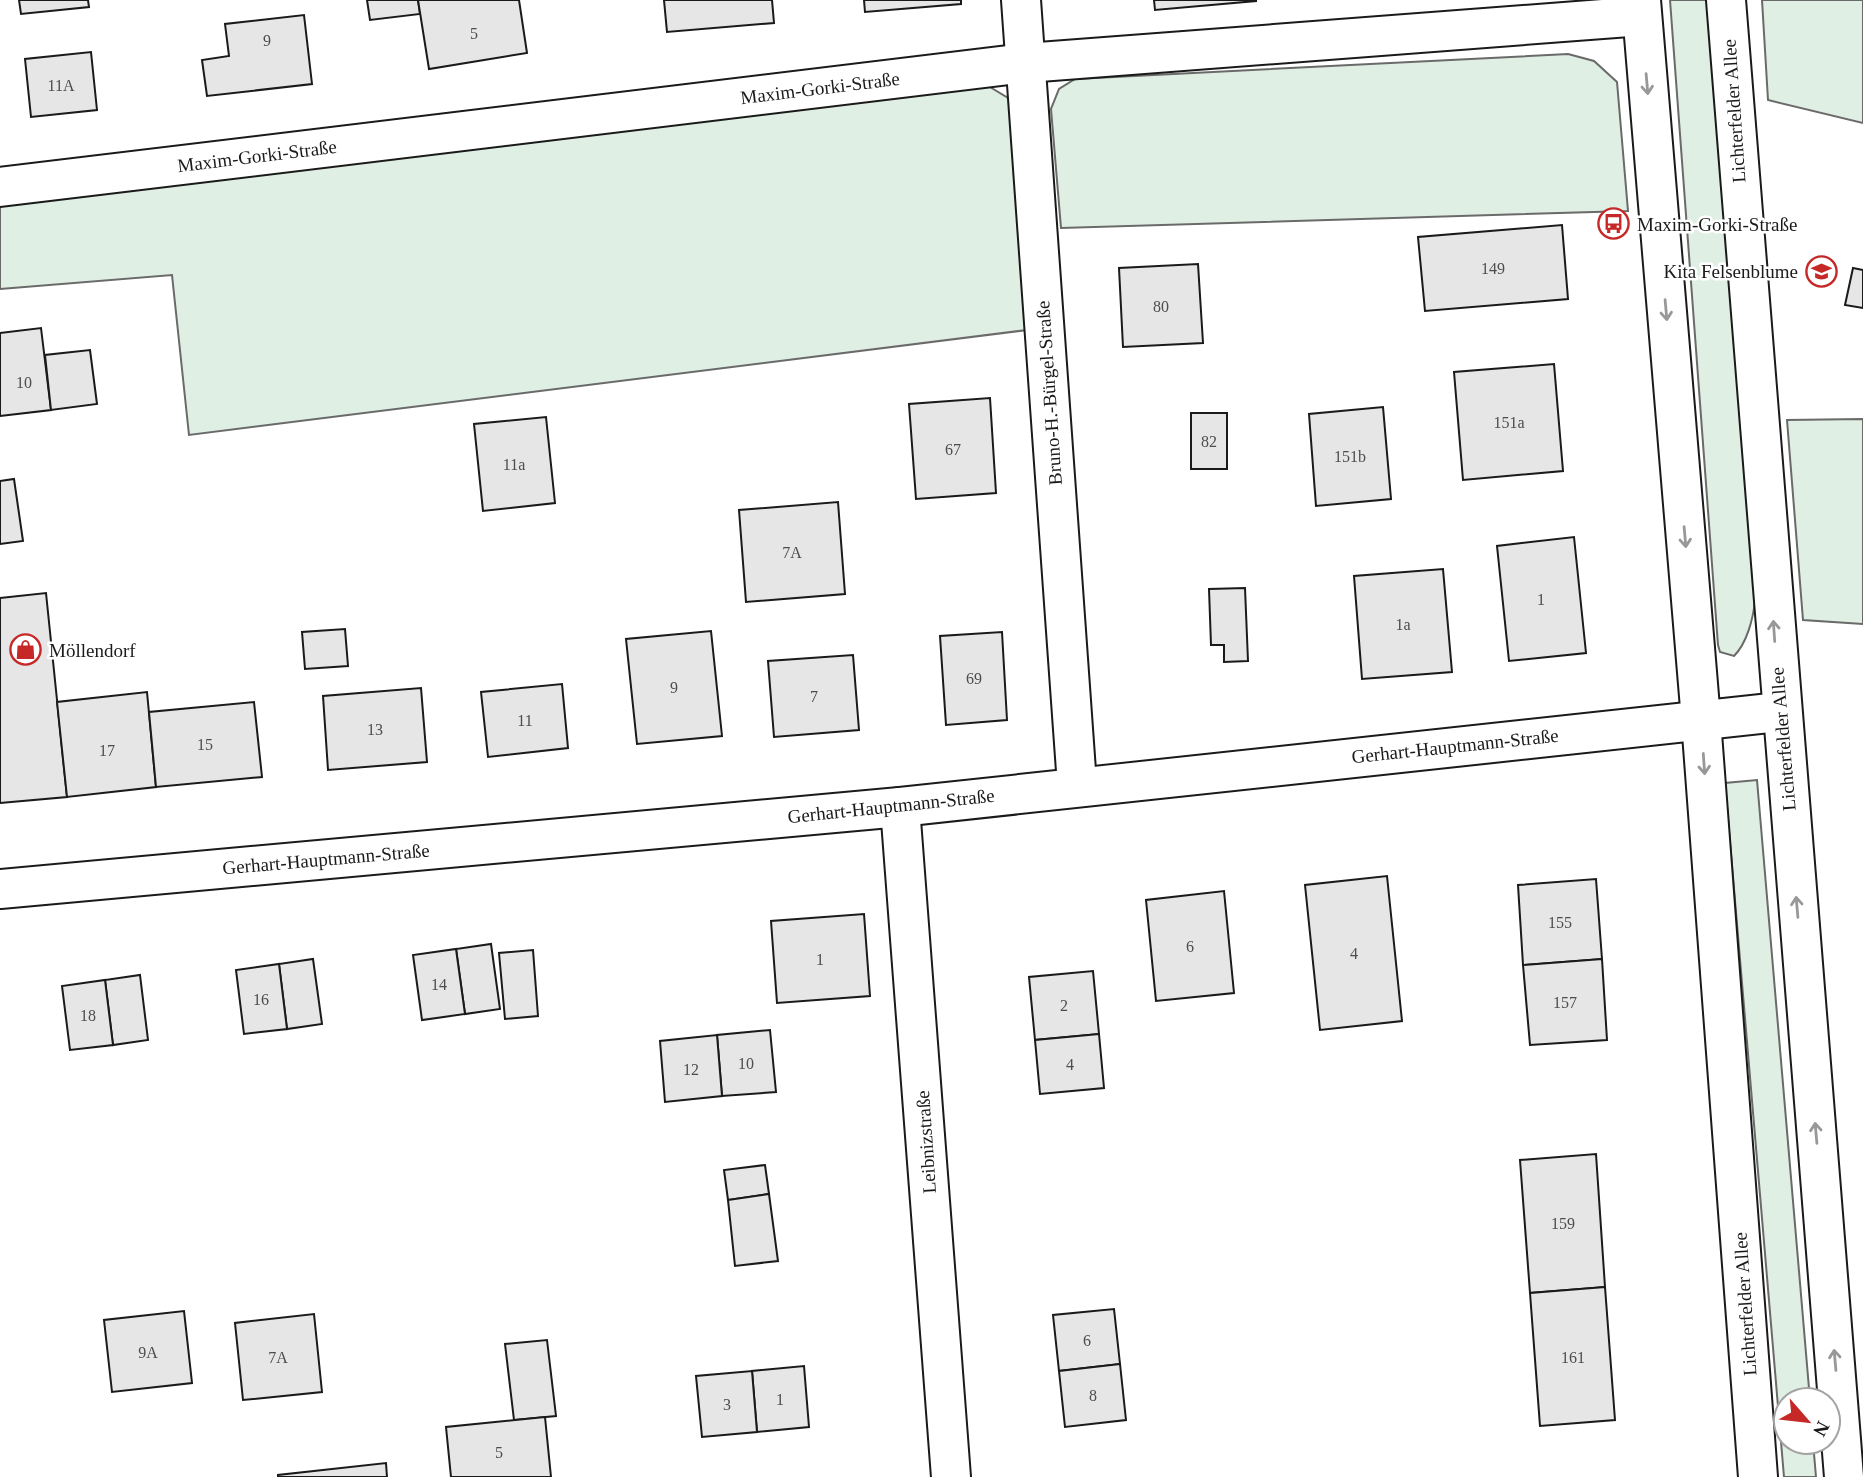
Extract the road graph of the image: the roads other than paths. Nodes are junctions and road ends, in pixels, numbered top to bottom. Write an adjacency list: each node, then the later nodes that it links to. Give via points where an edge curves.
1 (1021, 0): 4 (street, Bruno-H.-Bürgel-Straße)
2 (1726, 0): 6 (street, Lichterfelder Allee, one-way to 2)
3 (1641, 8): 4 (street, Maxim-Gorki-Straße); 7 (street, Lichterfelder Allee, one-way to 7)
4 (1027, 64): 5 (street, Maxim-Gorki-Straße); 8 (street, Bruno-H.-Bürgel-Straße)
5 (0, 187)
6 (1780, 712): 7 (street, Gerhart-Hauptmann-Straße); 13 (street, Lichterfelder Allee, one-way to 6)
7 (1700, 720): 8 (street, Gerhart-Hauptmann-Straße); 12 (street, Lichterfelder Allee, one-way to 12)
8 (1077, 785): 9 (street, Gerhart-Hauptmann-Straße)
9 (900, 807): 10 (street, Gerhart-Hauptmann-Straße); 11 (street, Leibnizstraße)
10 (0, 889)
11 (951, 1477)
12 (1758, 1477)
13 (1844, 1477)

